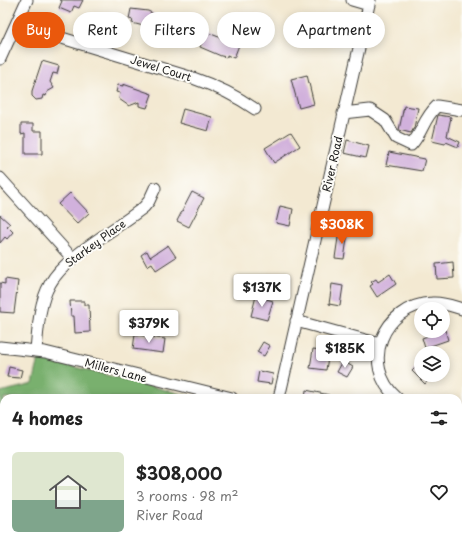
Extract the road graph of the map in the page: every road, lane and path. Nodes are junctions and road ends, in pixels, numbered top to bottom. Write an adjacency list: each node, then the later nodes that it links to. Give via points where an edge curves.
1 (27, 0): 4 (street)
2 (352, 0): 3 (street)
3 (370, 3): 10 (street, River Road)
4 (22, 12)
5 (12, 33): 7 (street)
6 (65, 39): 8 (street, Jewel Court, via 214,86 238,97)
7 (0, 59)
8 (255, 109)
9 (462, 110): 10 (street, via 437,106 428,114 411,145 396,138 385,120 370,110)
10 (343, 113): 15 (street, River Road)
11 (0, 178): 13 (street)
12 (155, 188): 13 (street, Starkey Place, via 144,207)
13 (73, 259): 18 (street, Starkey Place, via 54,276 45,295)
14 (462, 309): 16 (street, via 436,303 411,308 390,324)
15 (296, 321): 16 (street); 20 (street, River Road)
16 (380, 344): 21 (street, via 380,373)
17 (0, 347): 18 (street, Millers Lane)
18 (36, 350): 19 (street, Millers Lane)
19 (216, 394)
20 (280, 394)
21 (393, 394)

